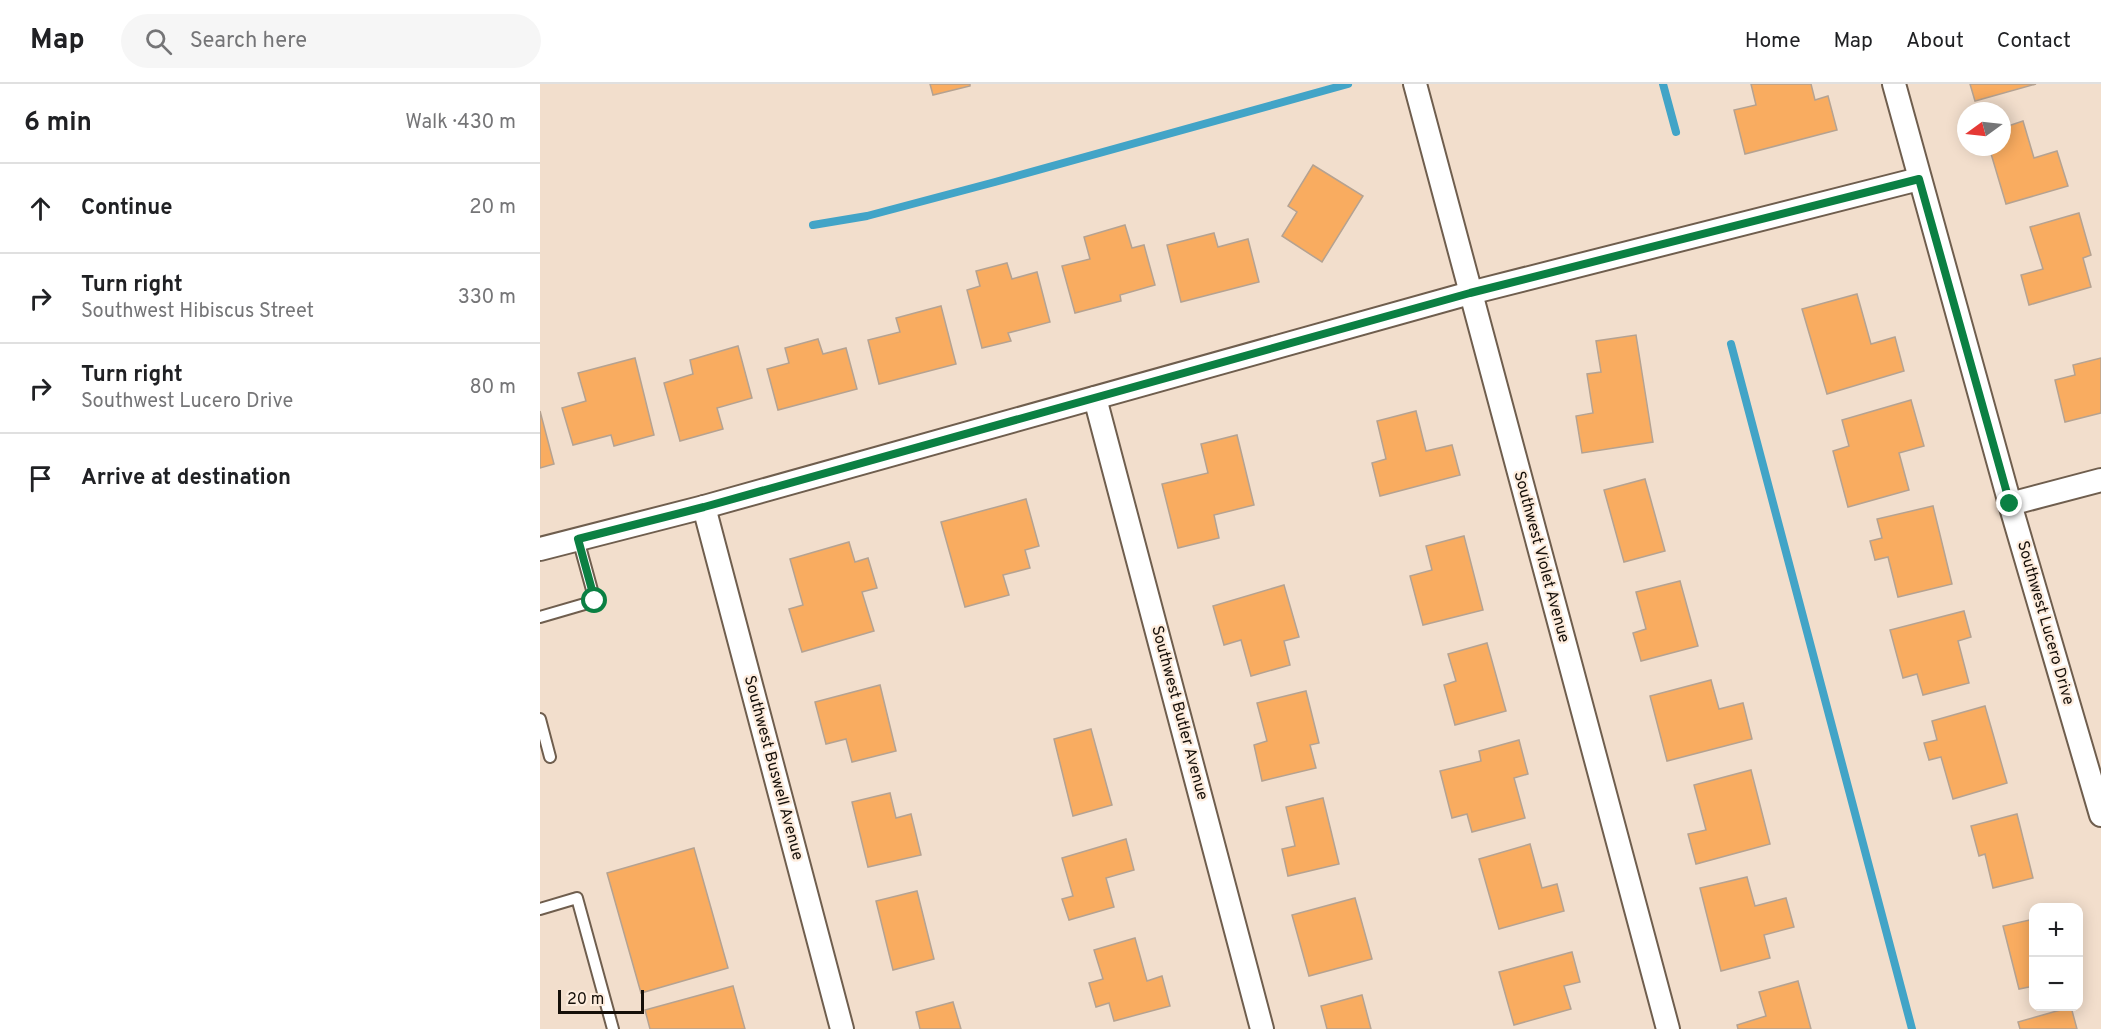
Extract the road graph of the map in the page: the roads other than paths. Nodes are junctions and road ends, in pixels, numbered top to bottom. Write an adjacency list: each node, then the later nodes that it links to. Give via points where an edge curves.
1 (1415, 84): 4 (street, Southwest Violet Avenue)
2 (1894, 84): 3 (street, Southwest Lucero Drive)
3 (1919, 179): 4 (street); 7 (street, Southwest Lucero Drive)
4 (1470, 293): 5 (street); 19 (street, Southwest Violet Avenue)
5 (1095, 398): 8 (street); 18 (street, Southwest Butler Avenue)
6 (2101, 480): 7 (street)
7 (2010, 504): 14 (street, Southwest Lucero Drive)
8 (704, 507): 9 (street); 17 (street, Southwest Buswell Avenue)
9 (578, 539): 10 (street); 11 (lane, via 595,601)
10 (540, 549)
11 (540, 617)
12 (540, 719): 13 (lane)
13 (550, 757)
14 (2101, 814)
15 (540, 909): 16 (lane, via 577,898)
16 (613, 1029)
17 (842, 1029)
18 (1262, 1029)
19 (1668, 1029)

